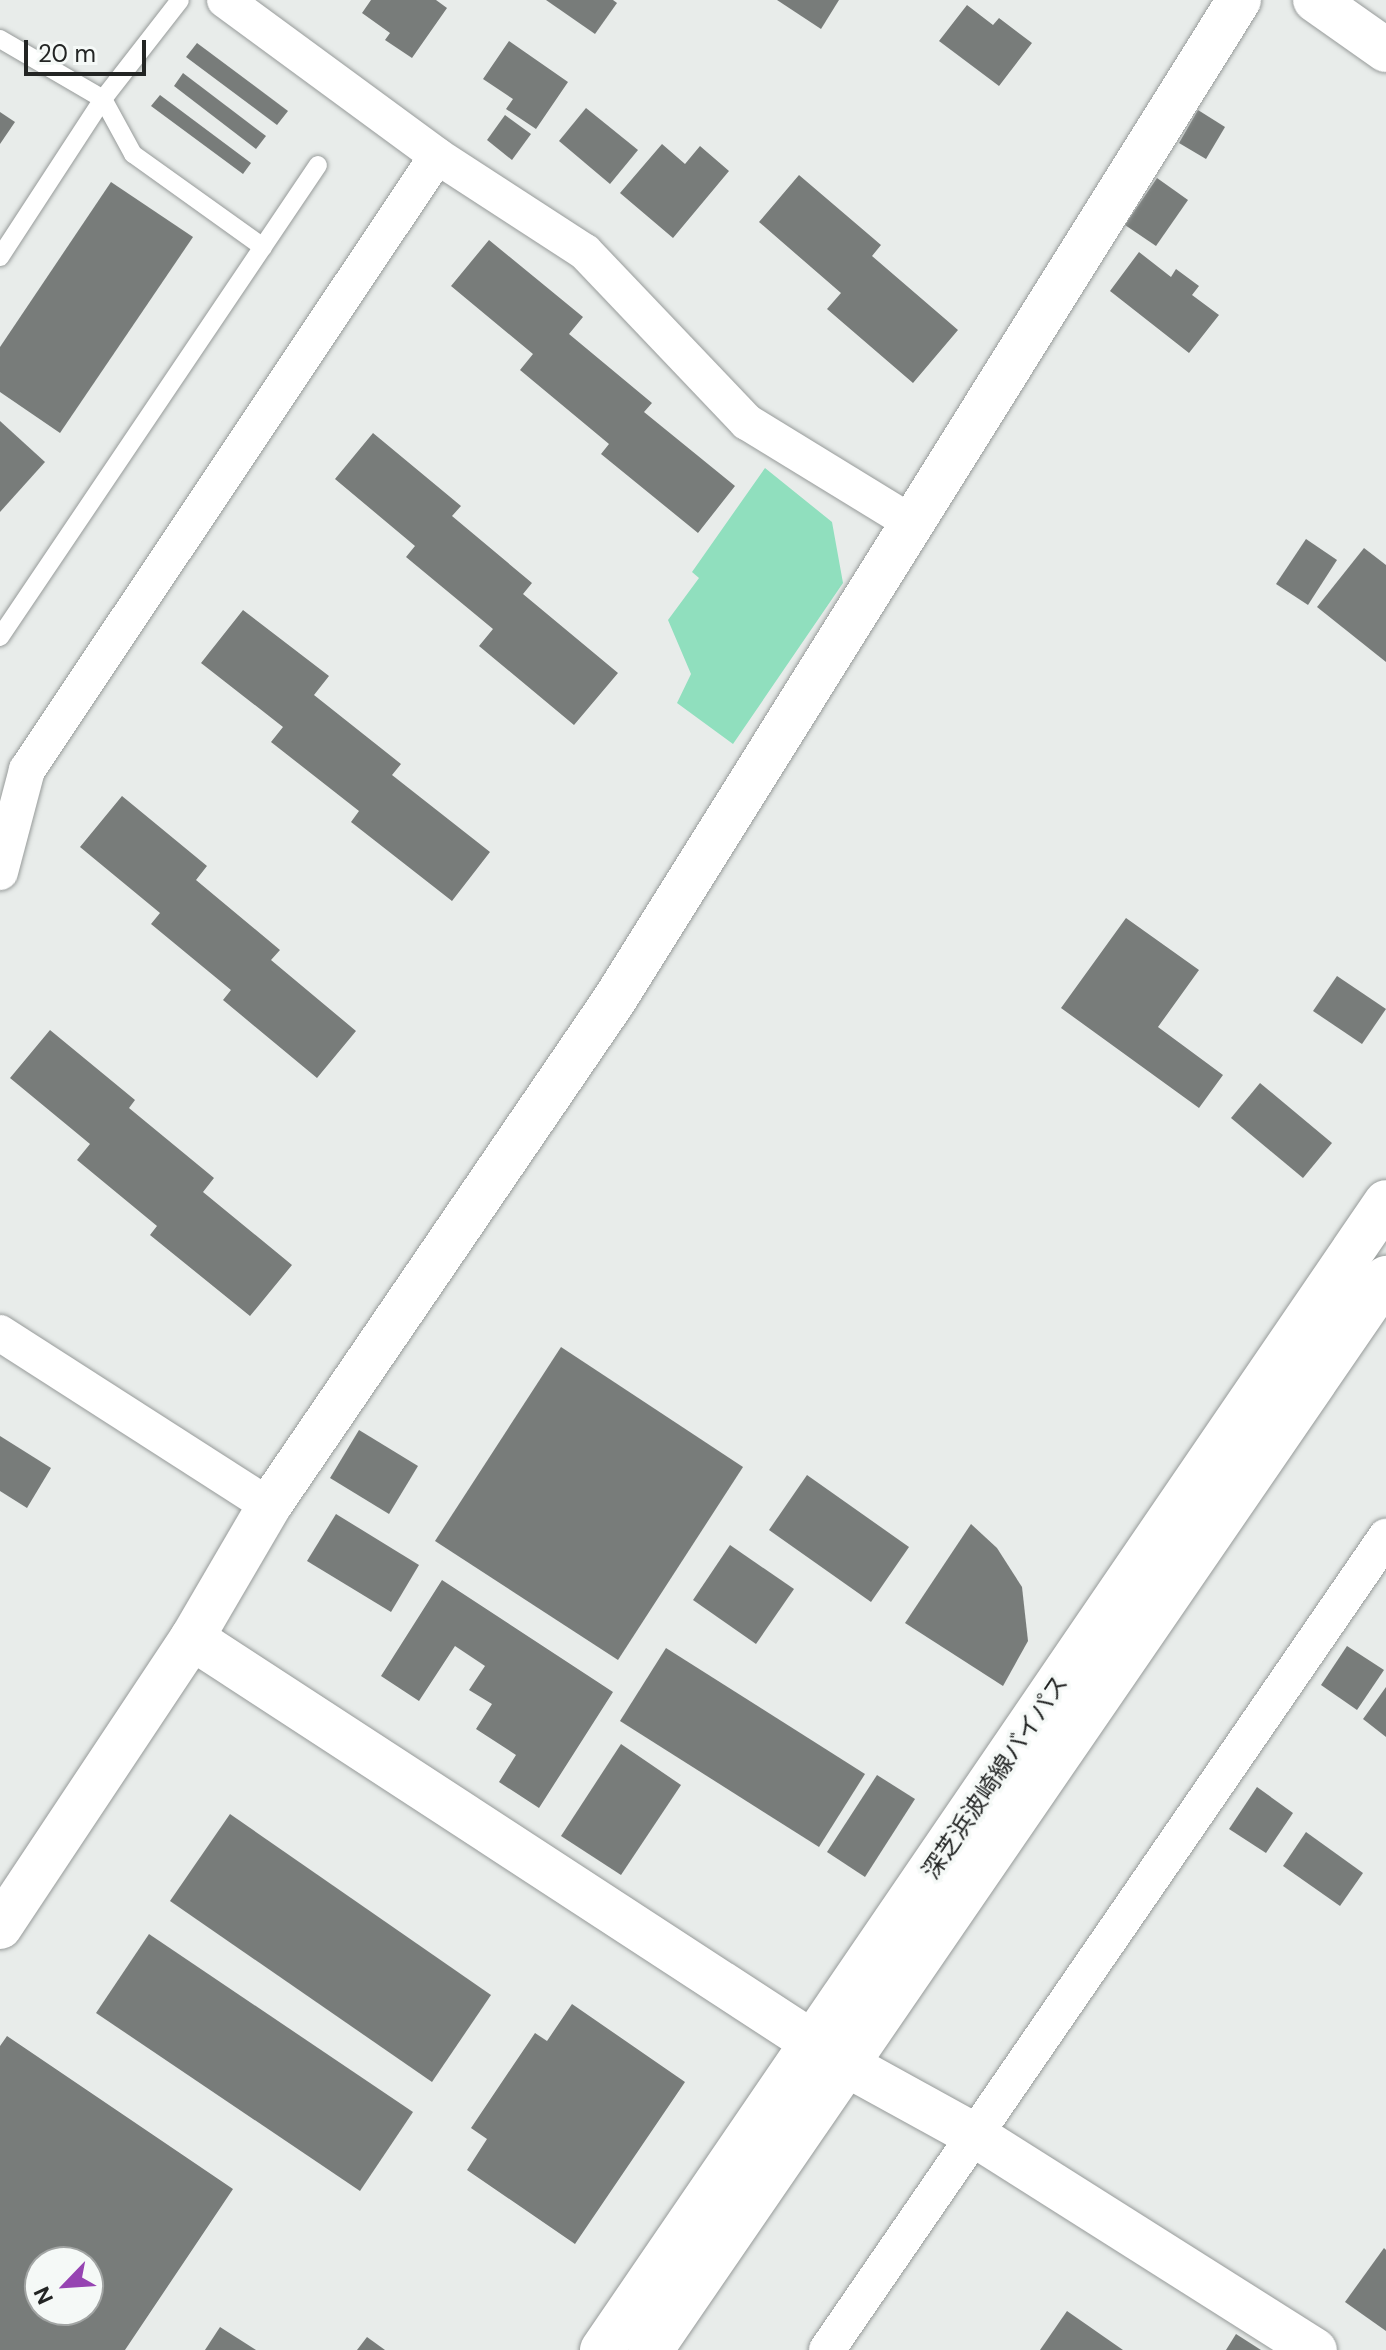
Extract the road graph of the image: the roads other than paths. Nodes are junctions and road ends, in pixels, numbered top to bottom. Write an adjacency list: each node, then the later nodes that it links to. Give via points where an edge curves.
1 (180, 0): 7 (lane)
2 (225, 0): 8 (street)
3 (1239, 0): 12 (street)
4 (1315, 0): 6 (street)
5 (0, 39): 7 (lane)
6 (1386, 50)
7 (103, 99): 10 (lane, via 133,154); 11 (lane)
8 (437, 156): 12 (street, via 585,252 747,422); 14 (street, via 27,770)
9 (318, 165): 10 (lane)
10 (263, 247): 13 (lane)
11 (0, 257)
12 (912, 523): 18 (street, via 615,999)
13 (0, 637)
14 (0, 872)
15 (1386, 1202): 22 (street, 深芝浜波崎線バイパス)
16 (1386, 1278): 22 (street, 深芝浜波崎線バイパス)
17 (4, 1345): 18 (street)
18 (269, 1506): 20 (street)
19 (1386, 1537): 23 (street)
20 (192, 1638): 21 (street); 22 (street)
21 (0, 1927)
22 (831, 2053): 23 (street); 24 (street, 深芝浜波崎線バイパス); 25 (street, 深芝浜波崎線バイパス)
23 (976, 2136): 26 (street); 27 (street)
24 (602, 2350)
25 (651, 2350)
26 (827, 2350)
27 (1315, 2350)

